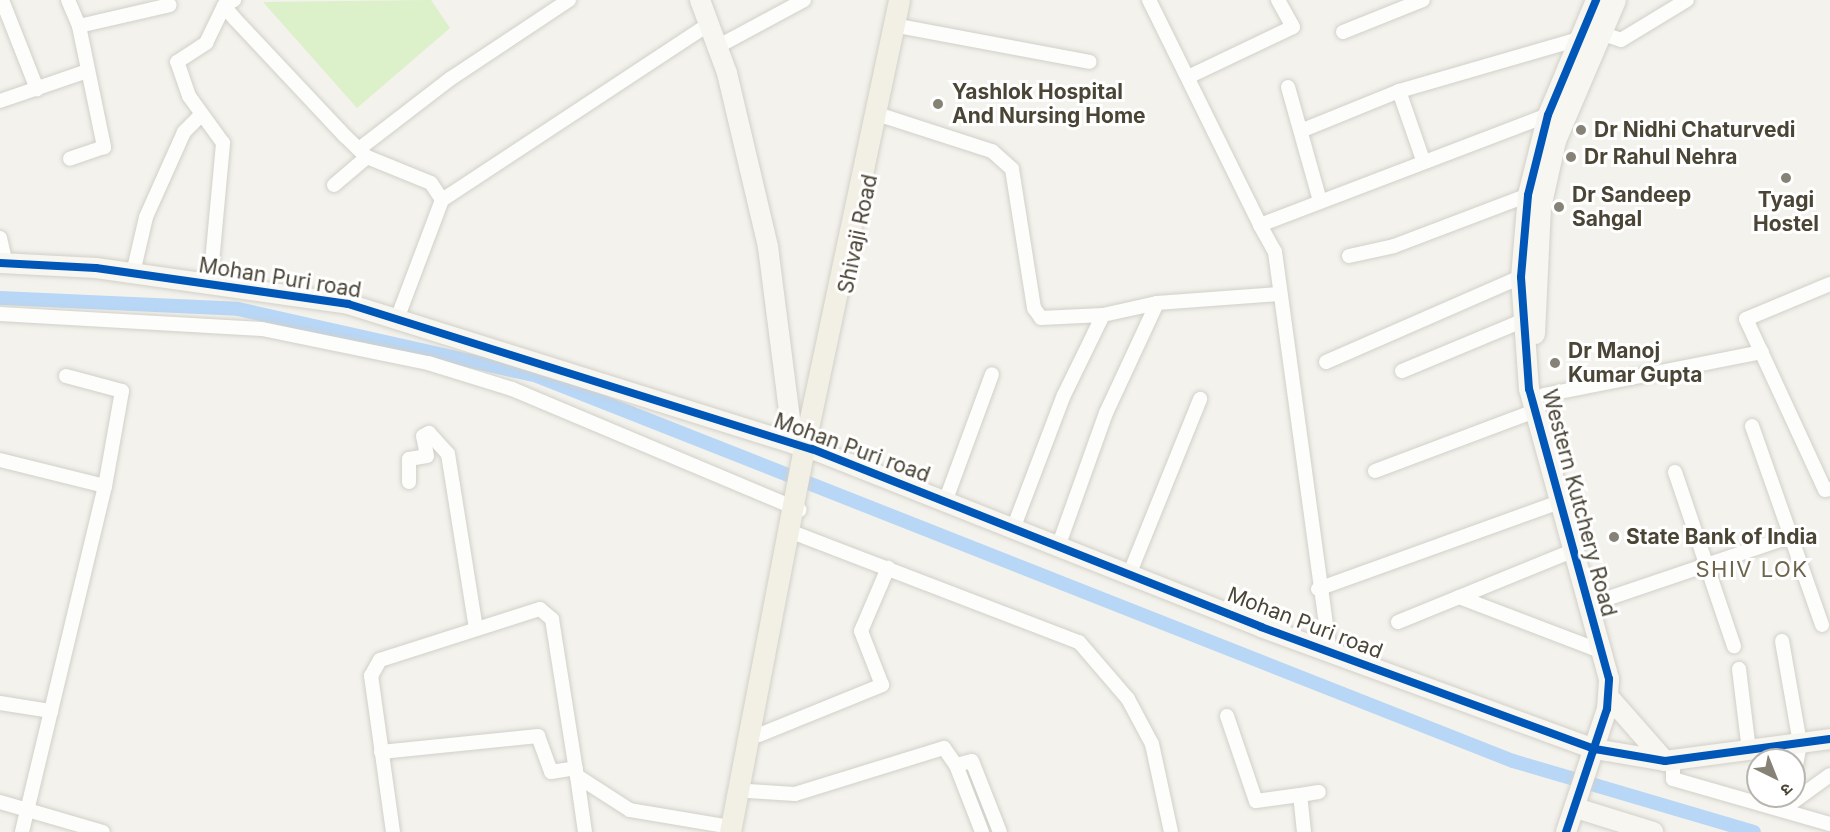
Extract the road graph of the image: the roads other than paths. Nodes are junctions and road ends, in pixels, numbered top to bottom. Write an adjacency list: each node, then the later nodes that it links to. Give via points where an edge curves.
1 (2, 0): 27 (street)
2 (68, 0): 17 (street)
3 (569, 0): 34 (street, via 450,79)
4 (700, 0): 16 (street)
5 (804, 0): 22 (street)
6 (899, 0): 18 (main road)
7 (907, 0): 18 (main road, Shivaji Road)
8 (1149, 0): 25 (street)
9 (1278, 0): 25 (street, via 1293,27)
10 (1423, 0): 19 (street)
11 (1596, 0): 21 (street, Western Kutchery Road)
12 (1616, 0): 20 (street)
13 (1688, 0): 20 (street, via 1621,40)
14 (230, 2): 30 (street, via 206,43 177,62); 34 (street)
15 (170, 6): 17 (street)
16 (710, 23): 22 (street); 39 (street)
17 (79, 26): 24 (street)
18 (897, 26): 23 (street); 31 (main road, Shivaji Road)
19 (1343, 32)
20 (1603, 33): 61 (street, via 1556,141 1541,208 1534,344)
21 (1583, 38): 28 (street); 32 (street, Western Kutchery Road)
22 (715, 48): 63 (street, via 728,73 774,279)
23 (1090, 62)
24 (87, 71): 27 (street); 35 (street, via 104,147)
25 (1188, 77): 41 (street)
26 (1288, 87): 33 (street)
27 (37, 89): 29 (street)
28 (1399, 91): 33 (street); 36 (street)
29 (0, 101)
30 (202, 114): 45 (street, via 184,132 146,217); 47 (street, via 223,143)
31 (878, 115): 52 (street, via 992,151 1012,170 1034,308 1041,318); 63 (main road, Shivaji Road)
32 (1548, 115): 36 (street); 38 (street, Western Kutchery Road)
33 (1303, 130): 40 (street)
34 (362, 153): 37 (street); 39 (street, via 431,183)
35 (70, 159)
36 (1423, 160): 40 (street)
37 (334, 185)
38 (1528, 195): 43 (street, via 1394,246); 46 (street, Western Kutchery Road)
39 (442, 200): 53 (street)
40 (1320, 201): 41 (street)
41 (1260, 225): 49 (street, via 1275,252)
42 (0, 238): 44 (street)
43 (1349, 256)
44 (3, 263): 45 (street, Mohan Puri road)
45 (133, 273): 47 (street, Mohan Puri road)
46 (1521, 277): 54 (street, Western Kutchery Road); 56 (street)
47 (210, 284): 53 (street, Mohan Puri road, via 348,304)
48 (1830, 284): 55 (street, via 1746,319)
49 (1279, 294): 50 (street); 81 (street)
50 (1157, 303): 52 (street); 76 (street, via 1106,413)
51 (0, 314): 72 (street, via 262,329 428,363 512,389)
52 (1103, 315): 73 (street, via 1064,395)
53 (397, 319): 63 (street, Mohan Puri road)
54 (1522, 321): 57 (street); 61 (street, Western Kutchery Road)
55 (1762, 352): 61 (street); 69 (street, via 1825,490)
56 (1326, 362)
57 (1402, 371)
58 (993, 374): 70 (street)
59 (66, 376): 68 (street, via 122,391)
60 (1200, 399): 80 (street)
61 (1540, 403): 65 (street); 71 (street, Western Kutchery Road); 83 (street)
62 (1752, 426): 75 (street)
63 (804, 454): 70 (street, Mohan Puri road); 72 (main road, Shivaji Road)
64 (0, 459): 68 (street)
65 (1375, 471)
66 (1675, 472): 78 (street)
67 (409, 482): 87 (street, via 409,459 427,456 423,436 429,433 448,454)
68 (105, 486): 95 (street)
69 (1830, 489)
70 (945, 502): 73 (street, Mohan Puri road)
71 (1557, 503): 77 (street, Western Kutchery Road); 81 (street)
72 (797, 506): 74 (main road); 84 (main road)
73 (1013, 529): 76 (street, Mohan Puri road)
74 (797, 534): 79 (street); 84 (main road)
75 (1789, 537): 78 (street); 86 (street)
76 (1058, 547): 80 (street, Mohan Puri road)
77 (1572, 551): 82 (street); 91 (street, Western Kutchery Road)
78 (1707, 565): 83 (street); 89 (street)
79 (888, 568): 97 (street, via 861,631 882,685); 126 (street, via 1079,642 1128,699 1152,744)
80 (1129, 575): 90 (street, Mohan Puri road)
81 (1318, 589): 90 (street)
82 (1460, 597): 85 (street); 91 (street)
83 (1600, 601): 91 (street, via 1611,649)
84 (779, 605): 97 (main road); 119 (main road)
85 (1398, 622)
86 (1822, 625)
87 (476, 629): 105 (street, via 380,660 371,676); 108 (street, via 540,609 552,619)
88 (1782, 641): 99 (street)
89 (1734, 646)
90 (1330, 653): 103 (street, Mohan Puri road)
91 (1602, 657): 93 (street, Western Kutchery Road)
92 (1739, 669): 100 (street)
93 (1608, 696): 103 (street, Western Kutchery Road); 106 (street)
94 (0, 703): 95 (street)
95 (51, 711): 116 (street)
96 (1227, 716): 113 (street, via 1256,801)
97 (759, 735): 110 (main road)
98 (1830, 739): 99 (street, Mohan Puri road)
99 (1800, 743): 101 (street, Mohan Puri road); 102 (street)
100 (1749, 748)
101 (1764, 748)
102 (1799, 748)
103 (1594, 749): 106 (street, Mohan Puri road); 114 (street, Western Kutchery Road)
104 (1746, 750): 106 (street, Mohan Puri road)
105 (381, 752): 108 (street, via 538,736 551,772); 122 (street)
106 (1669, 760): 117 (street, via 1673,779)
107 (956, 765): 110 (street, via 944,748 795,794); 124 (street); 125 (street, via 972,761)
108 (576, 772): 118 (street, via 630,810); 123 (street)
109 (1830, 776): 112 (street)
110 (748, 792): 119 (main road)
111 (1319, 792): 113 (street)
112 (1806, 793)
113 (1300, 795): 127 (street)
114 (1578, 801): 128 (street, Western Kutchery Road); 129 (street)
115 (0, 802): 116 (street)
116 (27, 810): 120 (street); 121 (street)
117 (1830, 824)
118 (678, 825): 119 (street)
119 (733, 830)
120 (22, 832)
121 (103, 832)
122 (393, 832)
123 (585, 832)
124 (982, 832)
125 (1000, 832)
126 (1171, 832)
127 (1305, 832)
128 (1566, 832)
129 (1653, 832)

